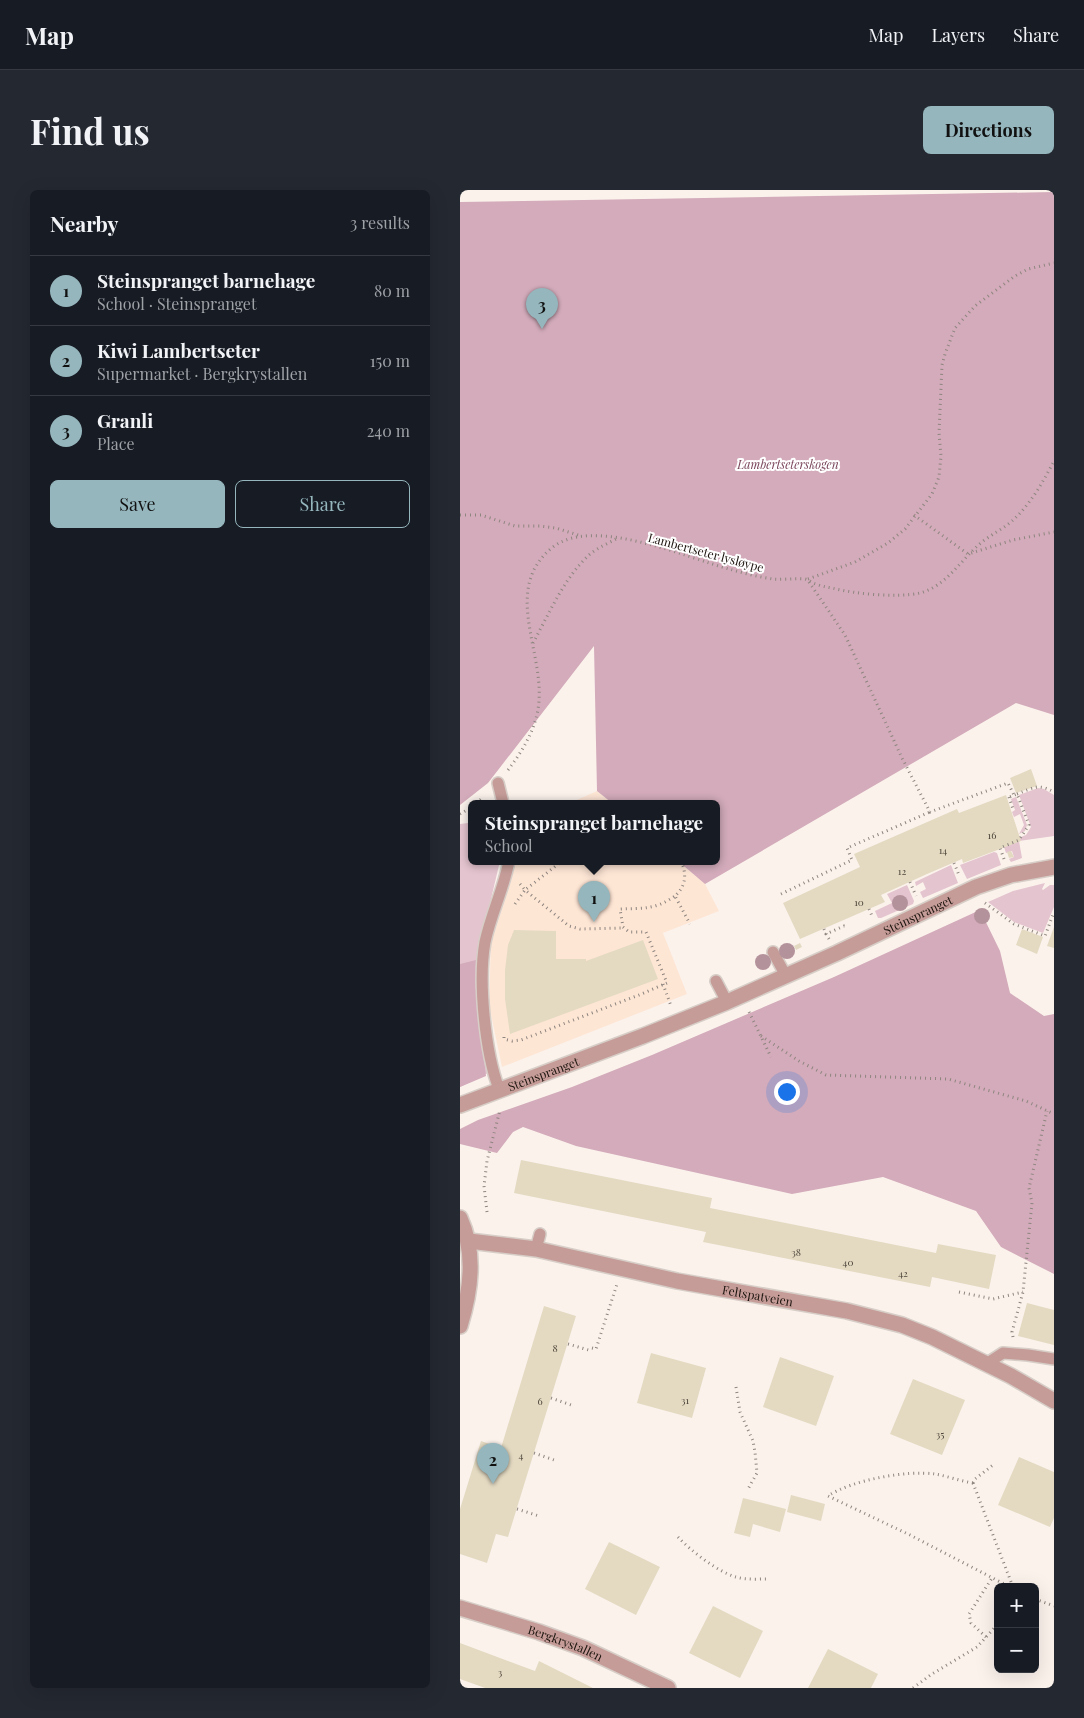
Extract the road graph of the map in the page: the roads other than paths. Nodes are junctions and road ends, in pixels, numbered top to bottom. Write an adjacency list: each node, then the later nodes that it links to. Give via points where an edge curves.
1 (498, 783): 2 (lane)
2 (503, 800)
3 (508, 865): 9 (lane, Steinspranget, via 485,942 483,972 489,1050)
4 (1054, 866): 6 (street, Steinspranget, via 1011,875 976,888)
5 (774, 952): 6 (lane)
6 (786, 976): 8 (street, Steinspranget)
7 (716, 981): 8 (lane)
8 (727, 1002): 9 (street, Steinspranget)
9 (500, 1096): 10 (street, Steinspranget)
10 (460, 1105)
11 (460, 1218): 13 (street)
12 (540, 1234): 14 (lane)
13 (469, 1241): 14 (street, Feltspatveien); 15 (street)
14 (536, 1249): 18 (street, Feltspatveien, via 677,1281 875,1318 932,1337)
15 (465, 1280): 16 (street, via 467,1305)
16 (460, 1326)
17 (1054, 1359): 18 (lane, via 1003,1353)
18 (986, 1364): 19 (street, Feltspatveien)
19 (1054, 1401)
20 (460, 1608): 21 (street, Bergkrystallen, via 562,1640)
21 (668, 1688)

